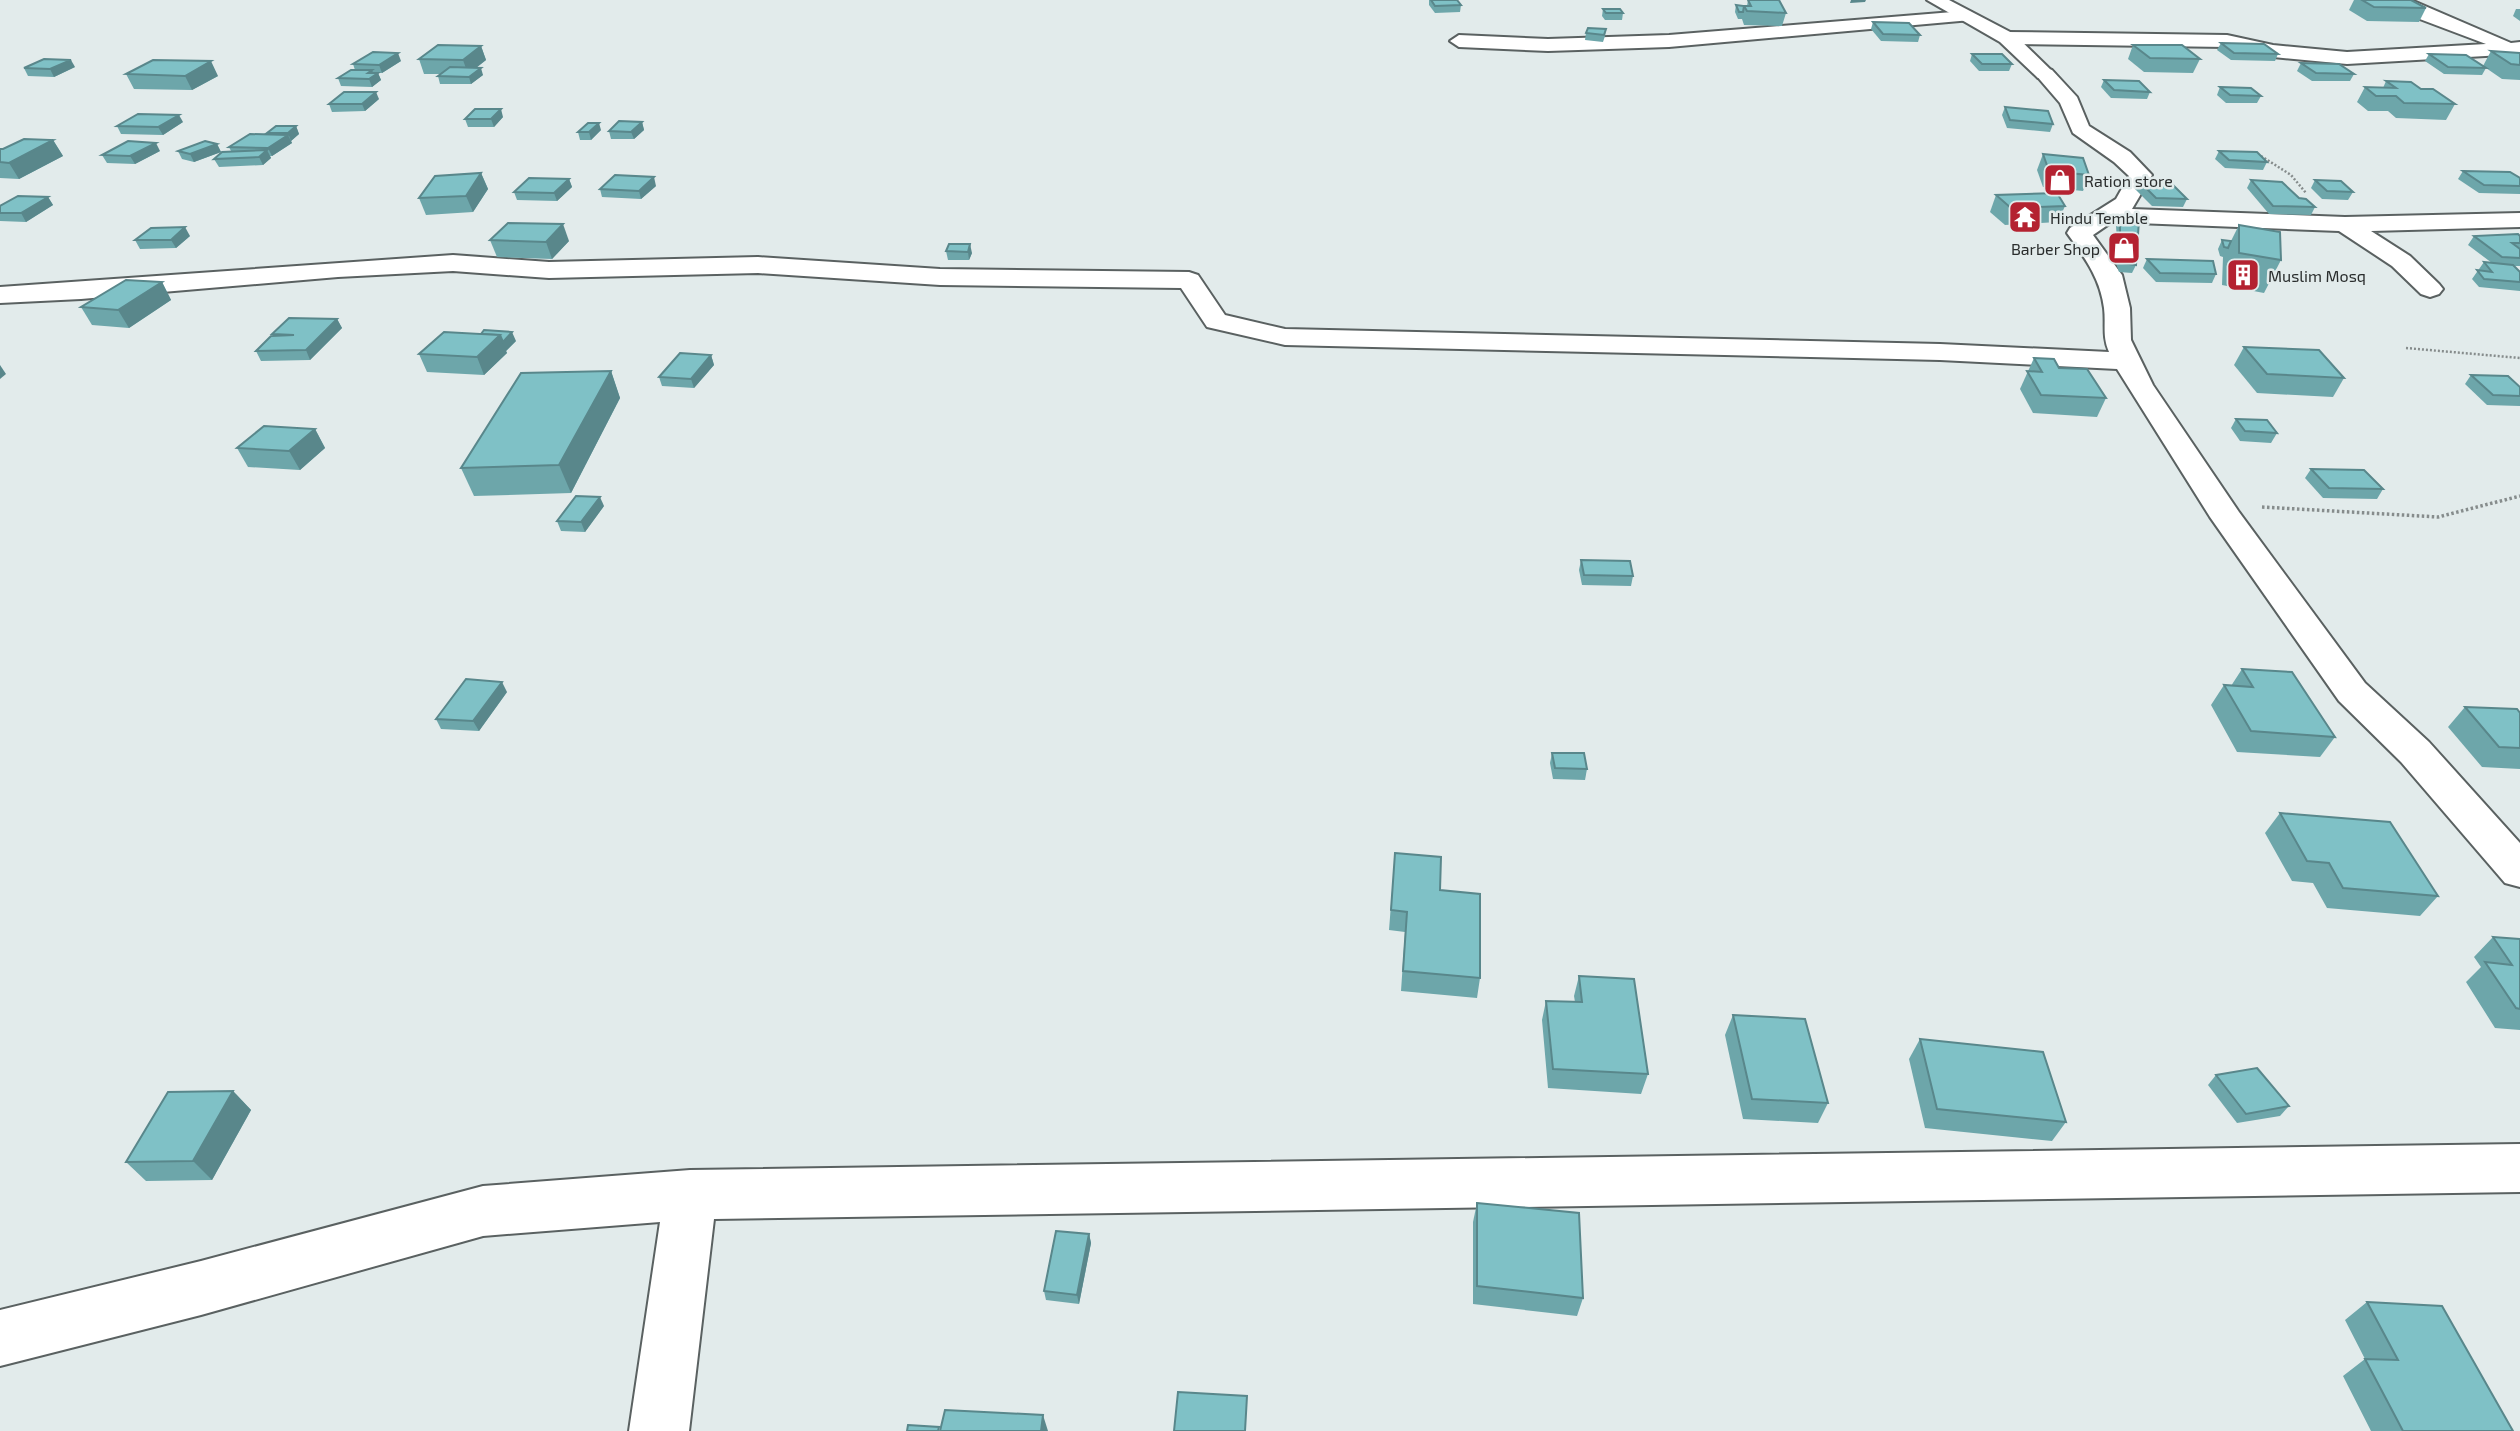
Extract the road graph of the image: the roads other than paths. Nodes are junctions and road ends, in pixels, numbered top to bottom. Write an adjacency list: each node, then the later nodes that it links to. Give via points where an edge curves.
1 (1936, 0): 3 (street)
2 (2398, 0): 6 (street, via 2423,15)
3 (1965, 16): 4 (street); 5 (street, via 1669,40 1548,45)
4 (2007, 38): 6 (street, via 2227,41 2347,58); 7 (street, via 2070,101 2080,129 2141,175 2125,203)
5 (1459, 41)
6 (2519, 48)
7 (2106, 215): 9 (street); 12 (street, via 2079,233 2109,275 2118,308 2117,340)
8 (2520, 220): 9 (street)
9 (2345, 224): 10 (street, via 2401,261)
10 (2430, 289)
11 (0, 295): 12 (street, via 453,263 548,270 758,265 940,277 1189,280 1216,321 1284,337 1940,352)
12 (2127, 361): 13 (street, via 2217,503 2352,692 2415,752)
13 (2520, 870)
14 (2520, 1168): 15 (street)
15 (691, 1195): 16 (street, via 483,1211); 17 (street)
16 (0, 1338)
17 (659, 1431)

